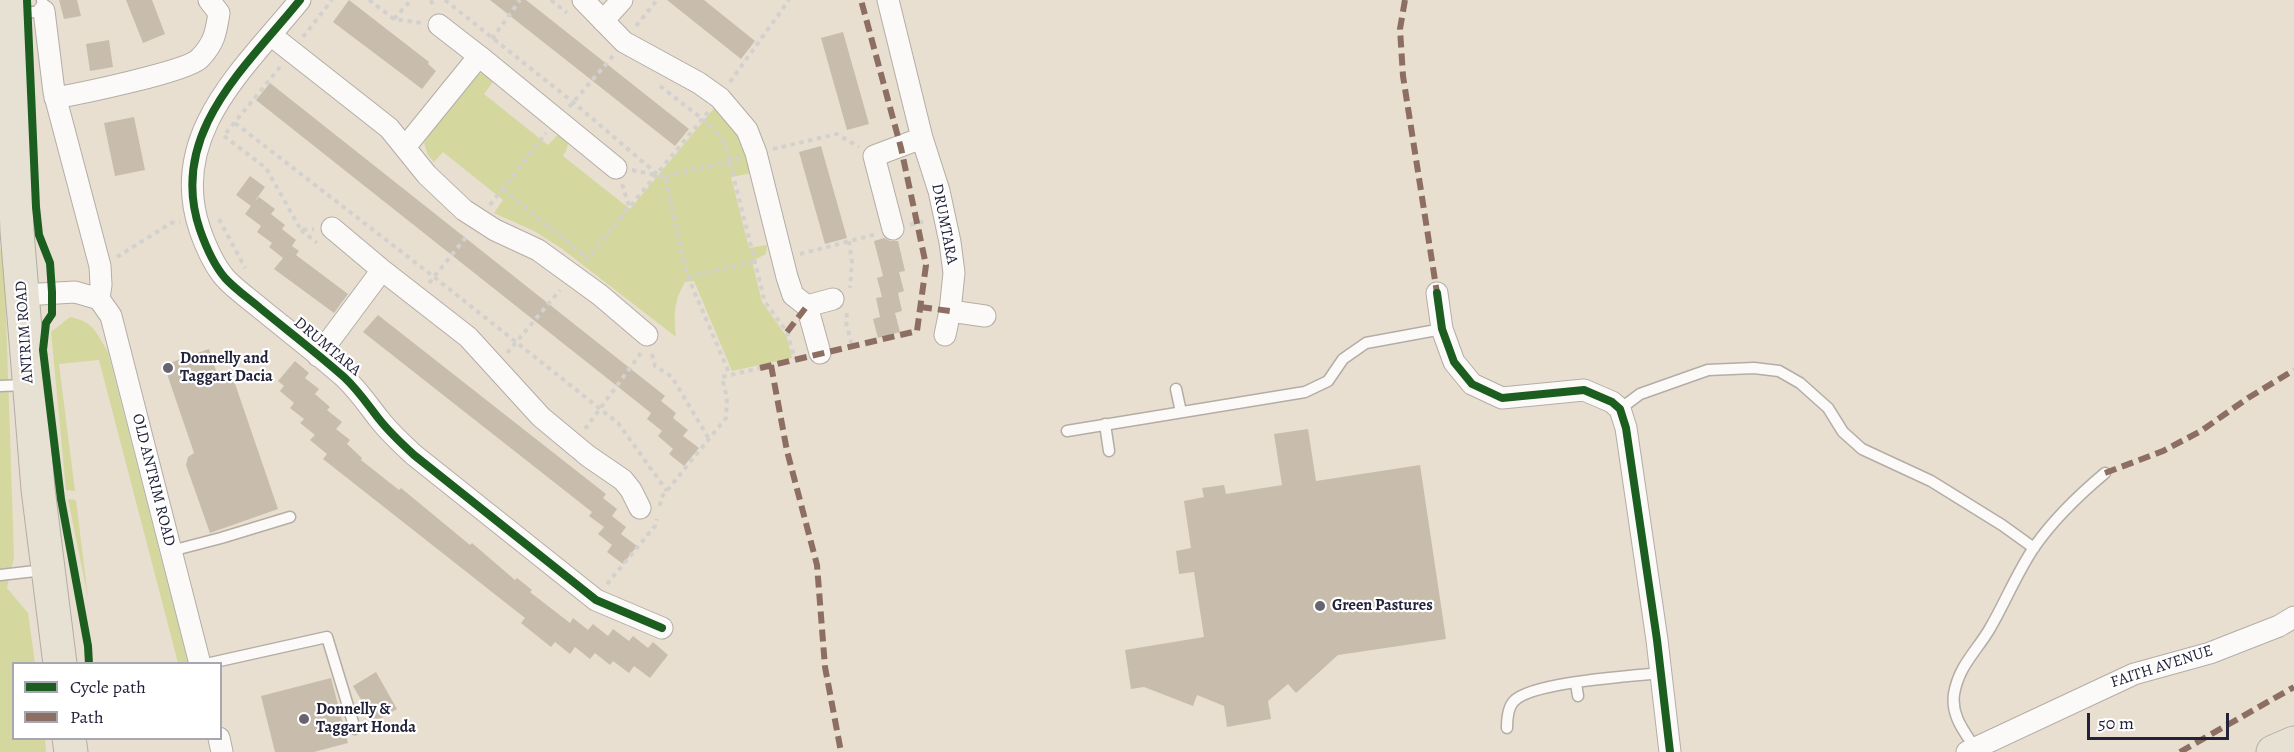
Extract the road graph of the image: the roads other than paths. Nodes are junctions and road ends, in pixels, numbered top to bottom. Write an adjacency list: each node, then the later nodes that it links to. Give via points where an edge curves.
1 (209, 0): 12 (street, via 219,14 216,36 197,61 87,93)
2 (300, 0): 10 (street, DRUMTARA)
3 (622, 0): 8 (street)
4 (888, 0): 13 (street, DRUMTARA)
5 (43, 5): 6 (lane); 12 (street)
6 (9, 7): 20 (main road, ANTRIM ROAD, via 16,220)
7 (578, 9): 8 (street)
8 (603, 21): 23 (street, via 624,42 720,98 766,151 790,255 793,295)
9 (439, 25): 11 (street)
10 (272, 36): 14 (street, via 389,128); 30 (street, DRUMTARA, via 212,112 194,158 191,187 207,250 224,277)
11 (479, 56): 14 (street); 15 (street)
12 (55, 98): 21 (street, via 100,267)
13 (921, 138): 17 (street, via 874,156); 24 (street, DRUMTARA, via 939,191 950,242 954,273)
14 (406, 146): 27 (street, via 427,175 464,210 538,250)
15 (616, 168)
16 (332, 228): 18 (street)
17 (892, 230)
18 (382, 270): 30 (street); 39 (street, via 468,337 541,417 623,480)
19 (1437, 293): 26 (street)
20 (23, 295): 21 (street, via 75,292); 31 (main road, ANTRIM ROAD)
21 (99, 299): 42 (street, OLD ANTRIM ROAD, via 111,315)
22 (833, 299): 23 (street)
23 (807, 306): 29 (street)
24 (950, 311): 25 (street); 28 (street, DRUMTARA)
25 (985, 315)
26 (1442, 329): 33 (street, via 1454,362 1472,384 1502,398 1584,390 1612,402); 34 (lane, via 1366,343 1343,358 1328,381 1305,392)
27 (647, 335)
28 (945, 335)
29 (820, 353)
30 (318, 356): 46 (street, DRUMTARA, via 354,386 414,455 596,600)
31 (15, 385): 43 (main road, ANTRIM ROAD, via 38,489)
32 (1176, 389): 34 (lane)
33 (1620, 410): 41 (lane, via 1640,394 1708,370 1779,371 1800,383 1828,408 1843,432 1862,449 1931,481); 50 (street, via 1626,428)
34 (1181, 412): 35 (lane)
35 (1106, 424): 36 (lane); 37 (lane)
36 (1067, 431)
37 (1110, 451)
38 (2105, 473): 41 (lane, via 2083,491)
39 (640, 508)
40 (290, 517): 42 (lane)
41 (2034, 548): 56 (lane, via 1988,632 1962,667 1954,696 1955,717)
42 (171, 551): 48 (street, OLD ANTRIM ROAD)
43 (48, 569): 44 (lane); 47 (main road, ANTRIM ROAD)
44 (0, 575)
45 (2294, 618): 56 (street, FAITH AVENUE, via 2210,653 2134,674)
46 (662, 628)
47 (60, 662)
48 (200, 662)
49 (211, 662): 54 (lane, via 327,637)
50 (1661, 673): 51 (lane); 57 (street)
51 (1576, 683): 52 (lane); 53 (lane, via 1541,687 1514,701)
52 (1578, 696)
53 (1507, 728)
54 (355, 729)
55 (2294, 743): 58 (main road)
56 (1971, 750)
57 (1670, 752)
58 (2273, 752)

